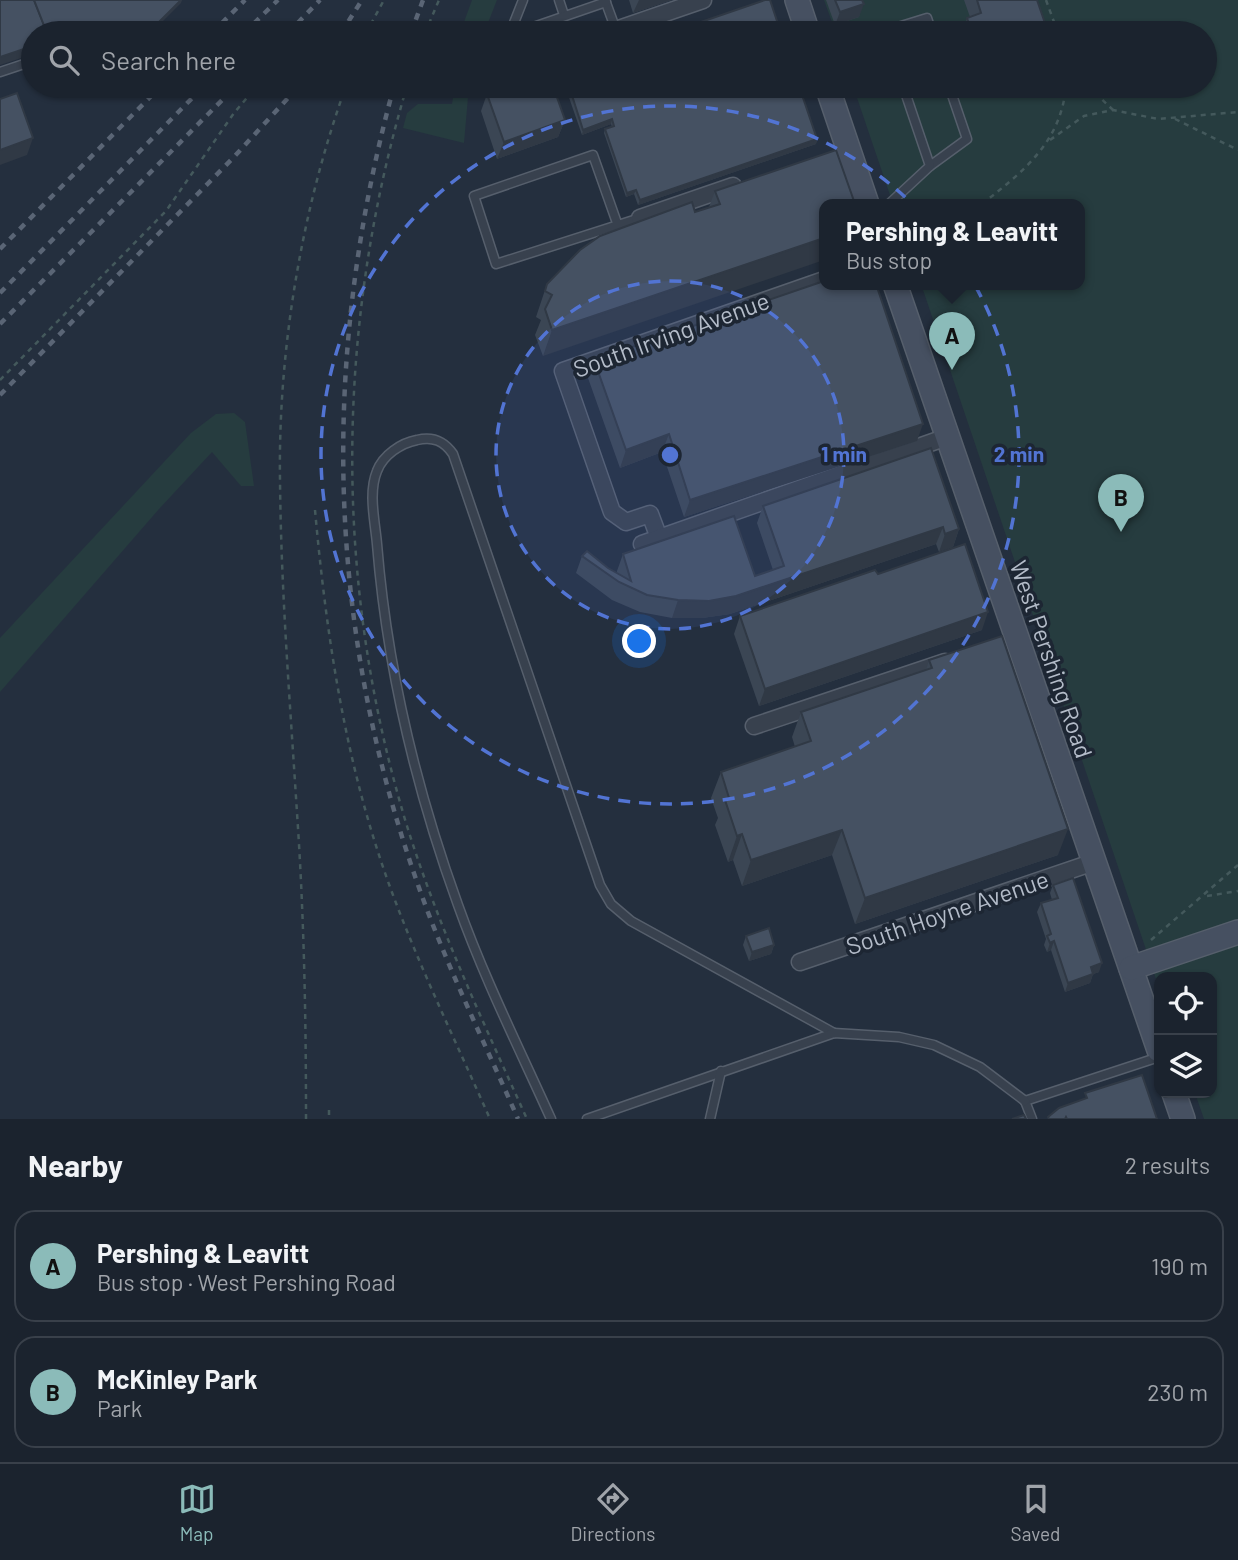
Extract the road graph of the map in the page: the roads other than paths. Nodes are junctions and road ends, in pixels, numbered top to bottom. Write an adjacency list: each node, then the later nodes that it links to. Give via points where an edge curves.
1 (523, 0): 7 (lane)
2 (559, 0): 6 (lane)
3 (704, 0): 10 (street)
4 (797, 0): 11 (main road)
5 (606, 1): 6 (lane); 9 (lane)
6 (564, 15): 8 (lane)
7 (515, 21)
8 (548, 21)
9 (610, 21)
10 (644, 21)
11 (804, 21)
12 (21, 65): 13 (lane)
13 (0, 72)
14 (830, 98): 19 (main road, via 842,149)
15 (907, 98): 17 (lane)
16 (954, 98): 17 (lane, via 967,139)
17 (930, 166): 20 (lane)
18 (746, 182): 21 (street)
19 (865, 199)
20 (894, 199)
21 (640, 218): 22 (lane)
22 (617, 223): 22 (lane, via 593,155 474,196 496,264)
23 (819, 282): 26 (street, South Irving Avenue, via 563,371 612,512 626,522 650,514)
24 (897, 290): 25 (main road, West Pershing Road)
25 (947, 437): 26 (street); 30 (main road, West Pershing Road, via 1011,639)
26 (659, 538): 27 (street)
27 (642, 544)
28 (956, 658): 29 (street)
29 (754, 726)
30 (1094, 862): 32 (street, South Hoyne Avenue); 33 (main road, West Pershing Road)
31 (1238, 932): 33 (main road)
32 (800, 962)
33 (1131, 968): 35 (main road, West Pershing Road)
34 (834, 1033): 37 (lane); 39 (lane, via 899,1037 934,1045 980,1067); 40 (lane, via 650,933 611,904 600,885 453,454 439,441 413,440 383,460 374,481 378,563 394,679 446,872 482,967)
35 (1154, 1035)
36 (1154, 1059): 39 (lane)
37 (721, 1072): 41 (lane); 42 (lane)
38 (1176, 1098): 44 (main road)
39 (1026, 1101): 43 (lane)
40 (551, 1119)
41 (587, 1119)
42 (710, 1119)
43 (1032, 1119)
44 (1183, 1119)

